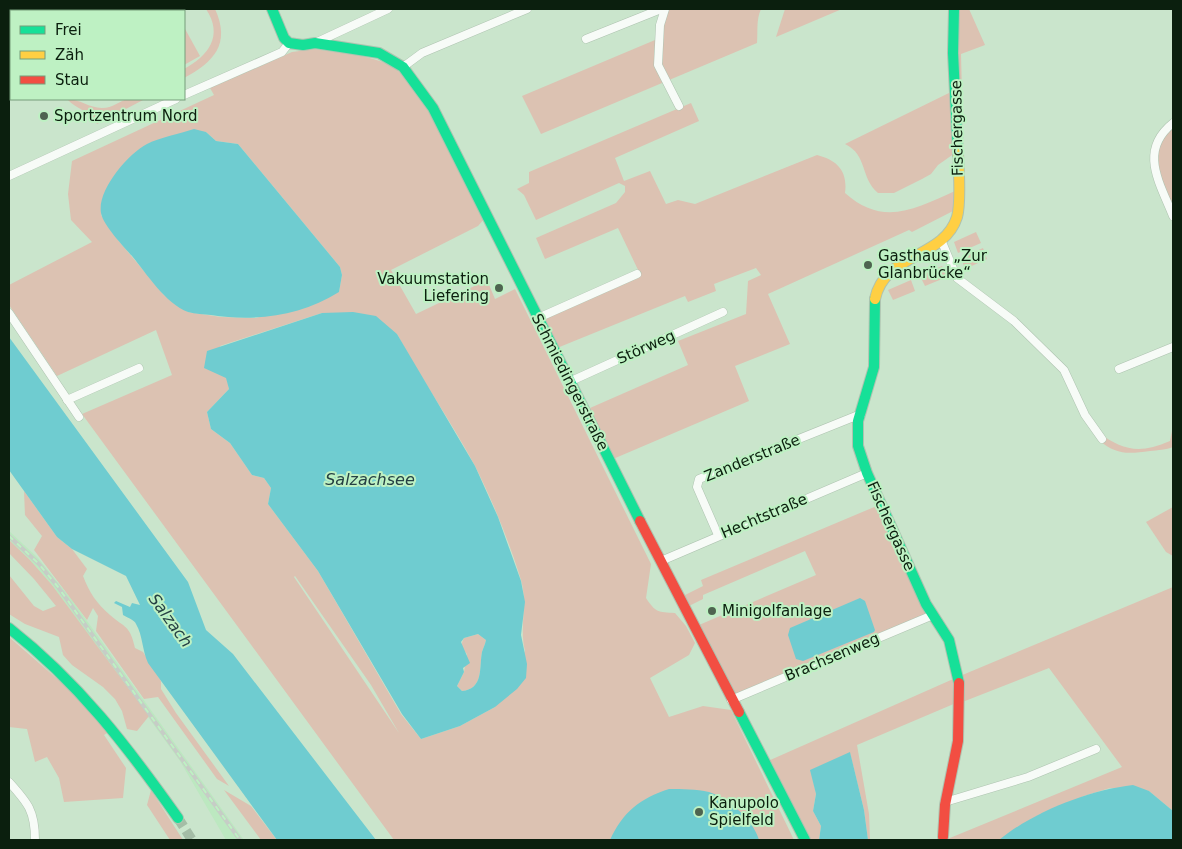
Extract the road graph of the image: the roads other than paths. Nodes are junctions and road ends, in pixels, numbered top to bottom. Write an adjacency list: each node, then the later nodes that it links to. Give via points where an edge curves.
1 (272, 9): 7 (street)
2 (388, 9): 8 (street)
3 (526, 9): 9 (street, via 422,53)
4 (663, 9): 6 (street); 12 (street, via 658,65)
5 (954, 9): 16 (street, Fischergasse, via 959,167 957,216 953,228)
6 (586, 39)
7 (289, 43): 8 (street, Schmiedingerstraße); 10 (street, via 282,52)
8 (315, 43): 9 (street, Schmiedingerstraße, via 379,53)
9 (403, 67): 20 (street, Schmiedingerstraße, via 433,108)
10 (185, 95)
11 (174, 100): 14 (street)
12 (679, 106)
13 (1173, 124): 15 (street, via 1158,140 1154,162)
14 (9, 176)
15 (1173, 216)
16 (942, 242): 26 (street, Fischergasse, via 895,267 880,284 875,305 872,376); 28 (street, via 957,278 1004,313 1059,363 1084,415)
17 (637, 274): 20 (street)
18 (723, 312): 24 (street, Störweg)
19 (9, 314): 25 (street)
20 (538, 318): 24 (street, Schmiedingerstraße)
21 (1173, 347): 23 (street)
22 (140, 368): 25 (street)
23 (1119, 370)
24 (569, 382): 31 (street, Schmiedingerstraße)
25 (67, 400): 27 (street)
26 (861, 414): 29 (street, Fischergasse, via 858,442); 30 (street, Zanderstraße, via 699,479 697,487)
27 (79, 417)
28 (1102, 439)
29 (868, 473): 30 (street, Hechtstraße); 32 (street, Fischergasse)
30 (718, 535): 31 (street, Hechtstraße)
31 (661, 561): 34 (street, Schmiedingerstraße)
32 (933, 615): 34 (street, Brachsenweg); 37 (street, Fischergasse, via 940,622 952,651 960,706 957,752)
33 (9, 628): 38 (street, via 79,689 108,720)
34 (731, 700): 41 (street, Schmiedingerstraße)
35 (1096, 749): 37 (street, via 1028,777)
36 (9, 782): 40 (street, via 33,814)
37 (945, 802): 39 (street, Fischergasse)
38 (178, 818)
39 (943, 837)
40 (35, 840)
41 (805, 840)

